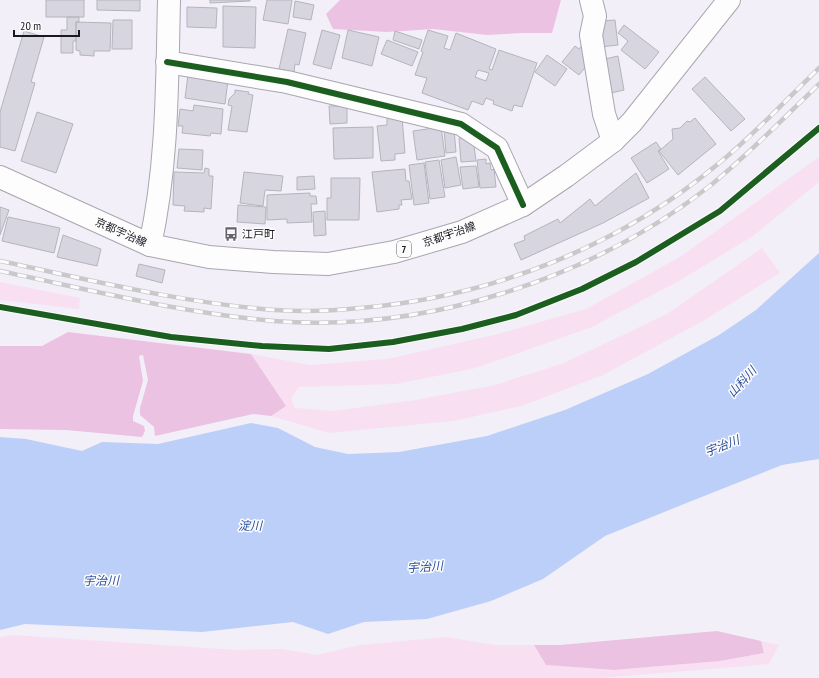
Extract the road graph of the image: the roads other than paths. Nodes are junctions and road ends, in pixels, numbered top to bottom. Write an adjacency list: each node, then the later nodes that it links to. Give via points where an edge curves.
1 (169, 0): 4 (main road)
2 (591, 0): 5 (main road, via 595,16 591,35 604,114)
3 (729, 0): 5 (main road, 京都宇治線 / 7, via 632,122)
4 (167, 62): 7 (main road, via 287,82 461,124 498,148); 8 (main road, via 166,138 158,206)
5 (613, 141): 7 (main road, 京都宇治線 / 7)
6 (0, 177): 8 (main road, 京都宇治線 / 7)
7 (523, 205): 8 (main road, 京都宇治線 / 7, via 462,232 394,252 328,264 209,257)
8 (150, 245)

